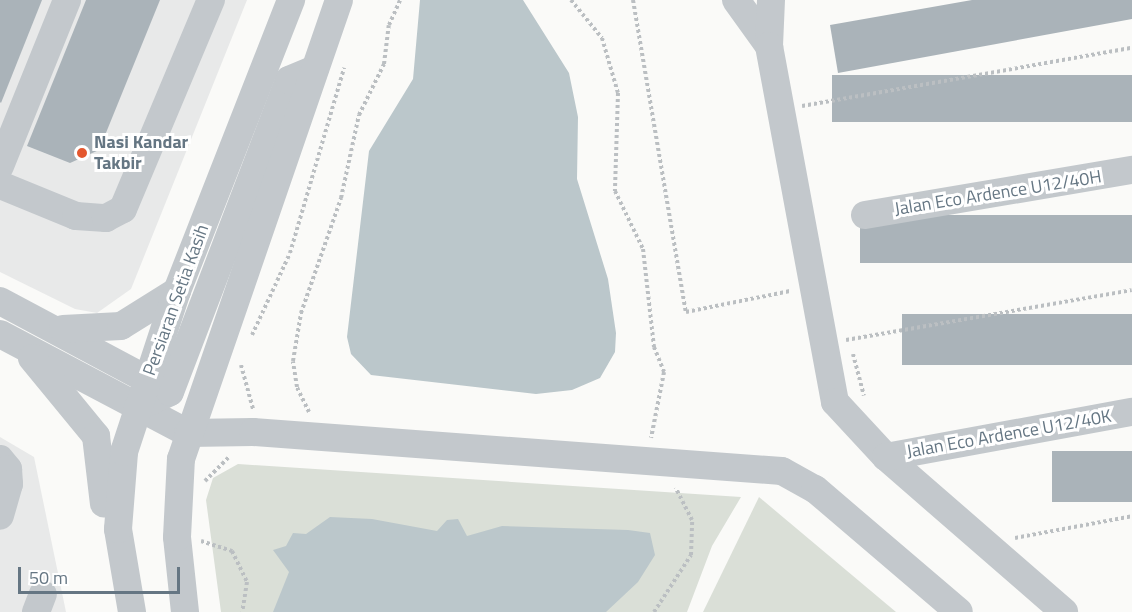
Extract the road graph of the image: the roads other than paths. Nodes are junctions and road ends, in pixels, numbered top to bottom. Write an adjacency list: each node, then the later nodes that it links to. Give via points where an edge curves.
1 (68, 0): 9 (street)
2 (211, 0): 11 (street, via 129,201 106,218 76,216)
3 (291, 0): 13 (street, Persiaran Setia Kasih)
4 (339, 0): 8 (street)
5 (736, 0): 7 (street)
6 (771, 0): 7 (street)
7 (769, 46): 22 (street, via 799,106 812,287 836,342 835,402)
8 (315, 69): 17 (street, via 289,80); 18 (street)
9 (0, 166)
10 (1132, 170): 12 (street, Jalan Eco Ardence U12/40H)
11 (0, 185)
12 (865, 215)
13 (177, 291): 15 (street, via 121,326); 17 (street, Persiaran Setia Kasih)
14 (0, 301): 15 (street)
15 (54, 328): 17 (street)
16 (11, 340): 17 (street); 25 (street, via 96,435 105,509)
17 (152, 393): 18 (street); 21 (street); 25 (street, Persiaran Setia Kasih, via 124,452)
18 (197, 405): 20 (street); 21 (street)
19 (1132, 412): 22 (street, Jalan Eco Ardence U12/40K)
20 (244, 431): 21 (street); 28 (street, via 658,449 782,471 815,489)
21 (188, 433): 27 (street, via 176,495 194,536)
22 (886, 457): 29 (street)
23 (0, 459): 24 (street, via 8,469 9,484)
24 (0, 516)
25 (118, 529): 26 (street, Persiaran Setia Kasih)
26 (132, 612)
27 (185, 612)
28 (959, 612)
29 (1064, 612)

